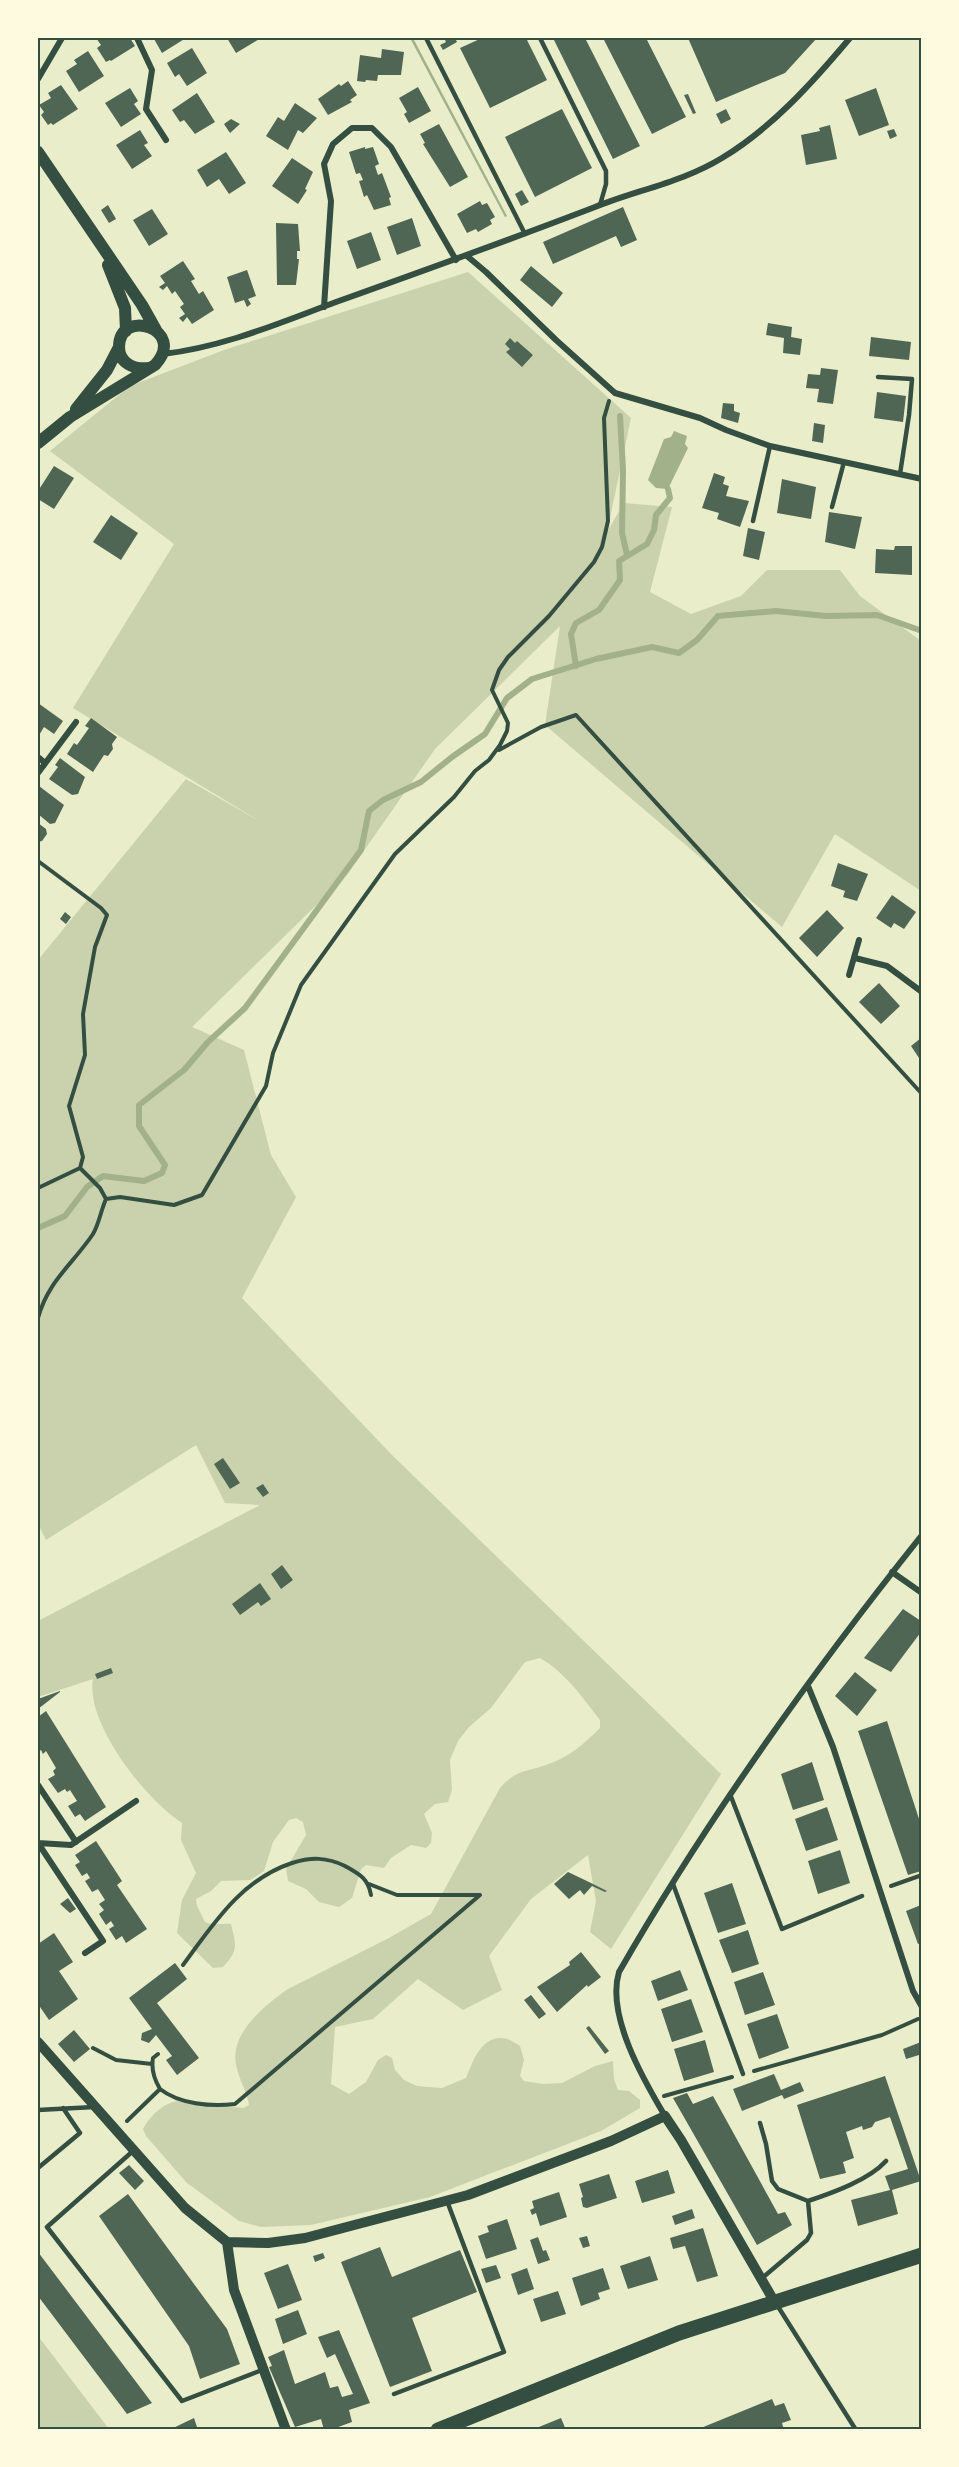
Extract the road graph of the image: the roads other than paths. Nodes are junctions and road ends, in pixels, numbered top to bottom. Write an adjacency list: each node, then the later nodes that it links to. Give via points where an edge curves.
1 (62, 38): 6 (street)
2 (137, 38): 7 (street, via 152,70 146,109)
3 (426, 38): 10 (lane)
4 (540, 38): 9 (lane, via 606,171)
5 (850, 38): 9 (street, via 773,120 722,158 698,171)
6 (38, 79)
7 (166, 140)
8 (38, 153): 11 (main road)
9 (600, 205): 10 (street)
10 (525, 234): 12 (street)
11 (100, 244): 15 (main road); 16 (main road, via 125,308)
12 (467, 256): 13 (street); 23 (street, via 615,393 700,418)
13 (456, 260): 14 (street); 14 (street, via 391,147 372,128 352,128 333,144 324,164 331,201)
14 (324, 307): 18 (street, via 240,338)
15 (156, 330): 16 (main road, via 138,325); 18 (main road, via 163,341)
16 (126, 331): 17 (main road)
17 (119, 347): 19 (main road, via 129,365); 21 (main road, via 107,370)
18 (162, 355): 19 (main road)
19 (149, 368): 21 (main road)
20 (878, 377): 25 (lane, via 912,380)
21 (70, 417): 22 (main road)
22 (38, 443)
23 (771, 446): 24 (street); 28 (lane)
24 (844, 462): 25 (street); 27 (lane)
25 (900, 474): 26 (street)
26 (921, 479)
27 (832, 507)
28 (753, 521)
29 (76, 722): 31 (street)
30 (38, 757): 31 (street)
31 (45, 763): 32 (street)
32 (38, 772)
33 (859, 940): 34 (street)
34 (855, 958): 35 (street); 36 (street, via 887,966)
35 (849, 975)
36 (921, 992)
37 (921, 1535): 38 (street)
38 (892, 1572): 39 (street); 40 (street)
39 (921, 1593)
40 (808, 1686): 42 (street); 49 (street, via 823,1719)
41 (38, 1785): 44 (street)
42 (729, 1793): 46 (street); 47 (lane, via 782,1929)
43 (136, 1801): 44 (street)
44 (76, 1842): 45 (street)
45 (38, 1843): 48 (street, via 103,1941)
46 (673, 1884): 51 (lane); 55 (street, via 626,1959 615,1984 633,2056)
47 (862, 1896)
48 (85, 1953)
49 (921, 2007)
50 (38, 2042): 52 (street)
51 (742, 2074)
52 (94, 2107): 53 (lane); 57 (street)
53 (63, 2108): 54 (lane); 59 (lane, via 80,2133)
54 (38, 2110)
55 (665, 2116): 60 (street, via 611,2141); 64 (street)
56 (760, 2122): 61 (lane, via 771,2181 778,2189)
57 (133, 2151): 62 (street, via 185,2208); 66 (lane, via 47,2227 182,2401)
58 (886, 2161): 61 (lane, via 857,2180)
59 (38, 2168)
60 (447, 2201): 62 (street, via 305,2238 268,2243); 67 (lane, via 504,2352)
61 (808, 2201): 64 (lane, via 812,2227 807,2240)
62 (227, 2242): 66 (street, via 234,2290)
63 (921, 2255): 65 (main road)
64 (761, 2279): 65 (street)
65 (774, 2301): 69 (main road, via 598,2364); 70 (lane)
66 (262, 2370): 68 (street)
67 (393, 2394)
68 (286, 2430)
69 (438, 2430)
70 (856, 2430)

